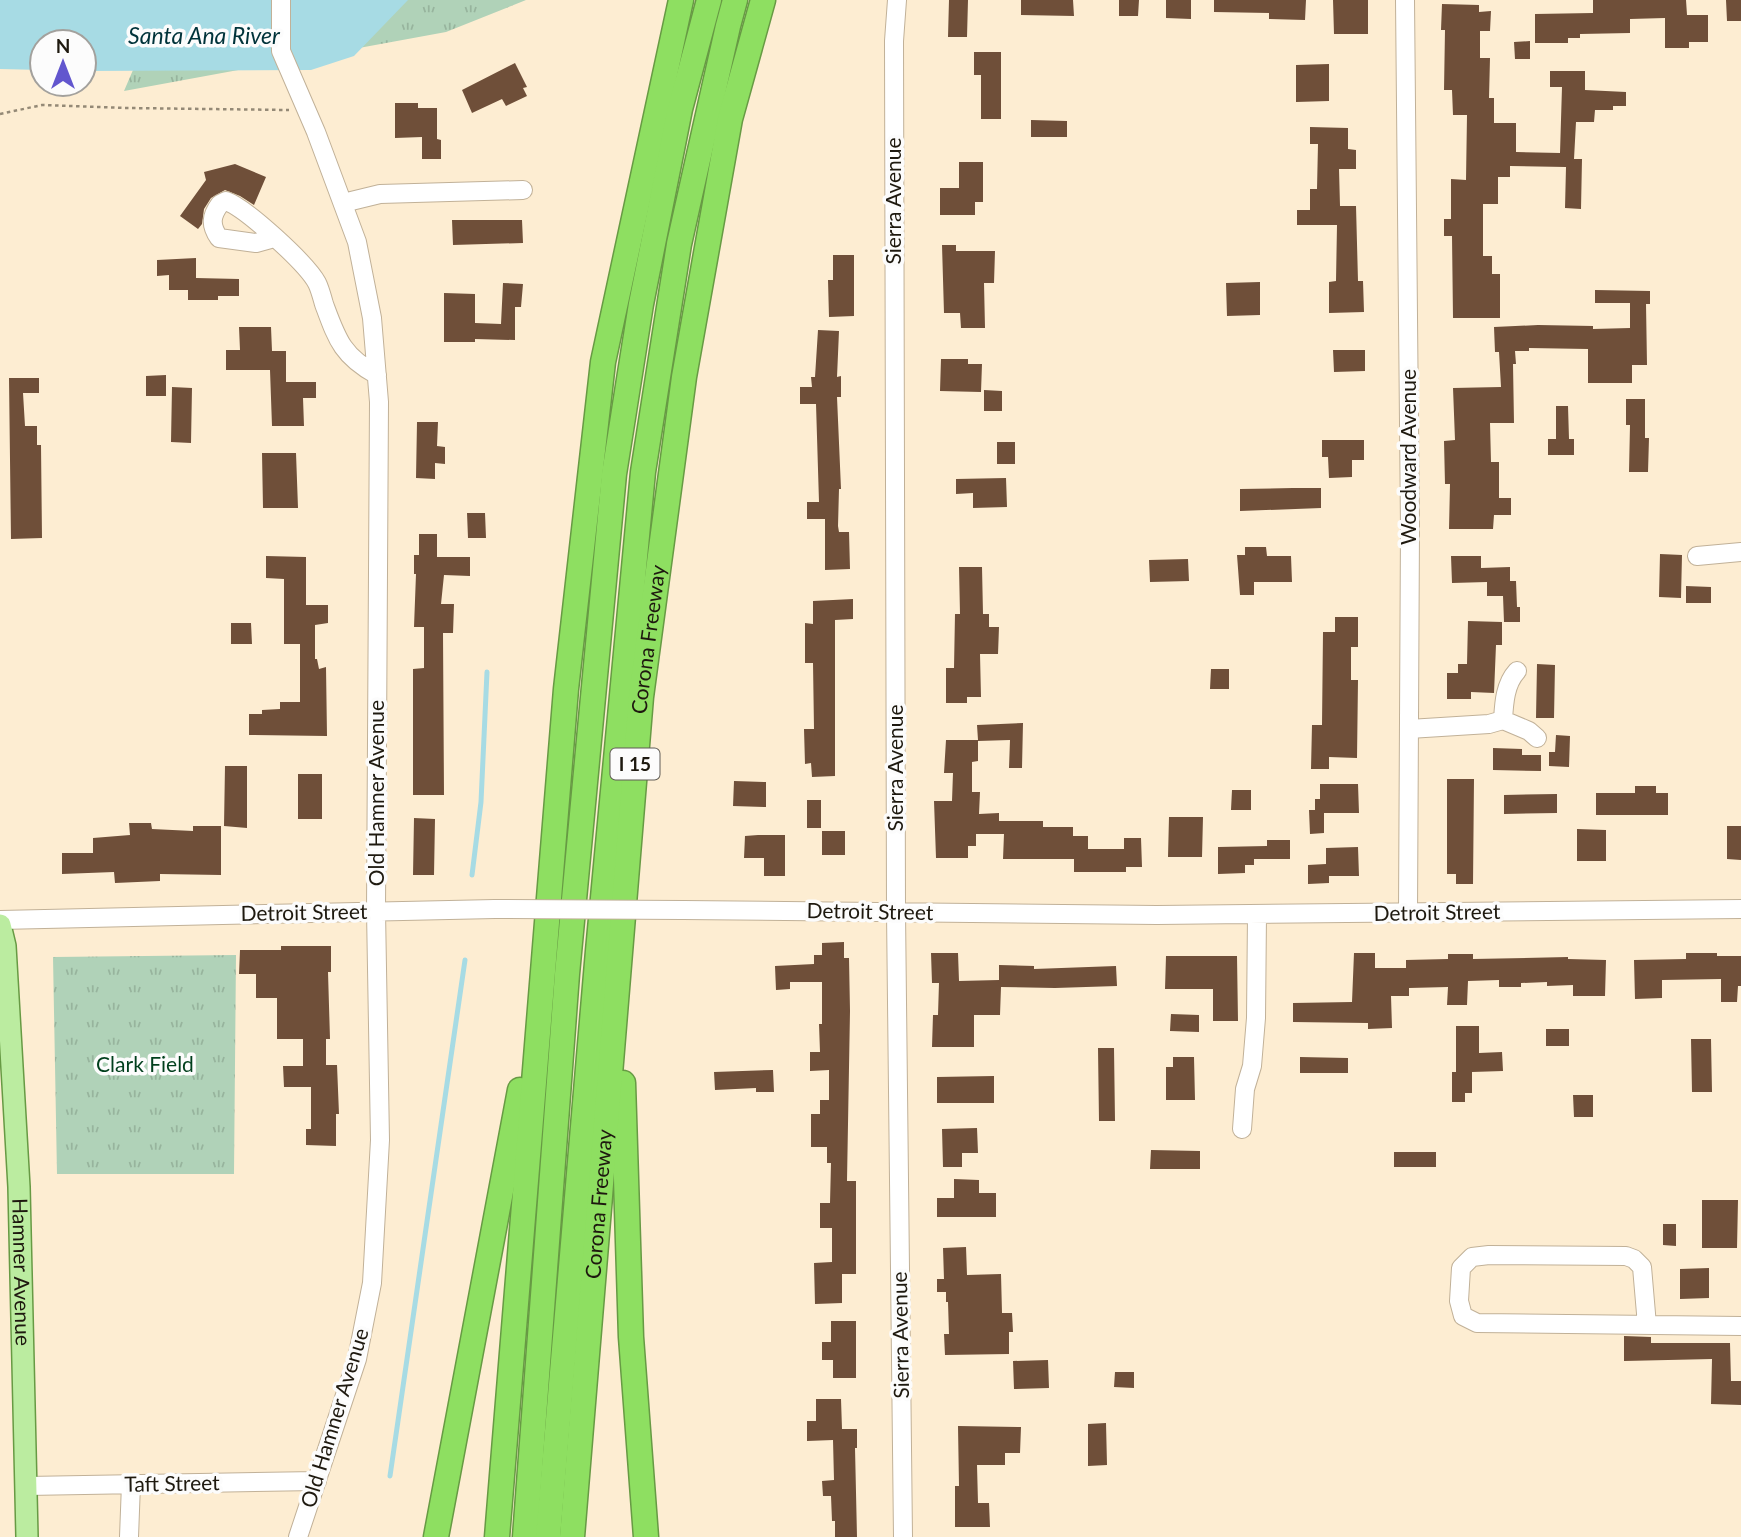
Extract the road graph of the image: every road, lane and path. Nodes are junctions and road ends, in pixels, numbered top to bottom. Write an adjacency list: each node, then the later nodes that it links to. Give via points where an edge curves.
1 (281, 0): 11 (street, Old Hamner Avenue, via 281,51)
2 (681, 0): 26 (highway, via 603,362 566,689)
3 (709, 0): 39 (highway, via 675,135 641,304 614,474 567,974)
4 (735, 0): 40 (highway, via 679,244 643,472)
5 (763, 0): 27 (highway, Corona Freeway / I 15, via 730,119 684,377 641,697)
6 (897, 0): 22 (street, Sierra Avenue)
7 (1405, 0): 18 (street, Woodward Avenue)
8 (297, 110): 9 (path, via 42,105)
9 (0, 114)
10 (523, 190): 11 (street, via 380,194)
11 (343, 203): 13 (street, Old Hamner Avenue, via 357,242)
12 (274, 238): 13 (street, via 317,282 347,353 358,365)
13 (377, 374): 21 (street, Old Hamner Avenue)
14 (1741, 552): 15 (street)
15 (1697, 556)
16 (1517, 671): 17 (street, via 1504,699)
17 (1503, 720): 18 (street); 19 (street)
18 (1409, 729): 23 (street, Woodward Avenue)
19 (1537, 738)
20 (1741, 909): 23 (street, Detroit Street)
21 (376, 911): 22 (street, Detroit Street, bridge); 25 (street, Detroit Street); 31 (street, Old Hamner Avenue, via 380,1140 372,1283 357,1359)
22 (896, 912): 24 (street, Detroit Street); 43 (street, Sierra Avenue)
23 (1408, 914): 24 (street, Detroit Street)
24 (1257, 915): 28 (street, via 1256,1018)
25 (0, 922): 33 (main road, Hamner Avenue, via 19,1187)
26 (544, 959): 37 (highway); 38 (highway)
27 (619, 965): 41 (highway, Corona Freeway / I 15); 42 (highway, via 631,1337)
28 (1242, 1129)
29 (1647, 1325): 29 (street, via 1477,1323 1463,1316 1461,1268 1472,1257 1489,1255 1626,1256 1642,1267); 30 (street)
30 (1741, 1326)
31 (317, 1481): 32 (street, Taft Street); 36 (street, Old Hamner Avenue)
32 (131, 1484): 33 (street, Taft Street); 35 (street)
33 (27, 1486): 34 (main road, Hamner Avenue)
34 (27, 1537)
35 (129, 1537)
36 (298, 1537)
37 (436, 1537)
38 (497, 1537)
39 (525, 1537)
40 (548, 1537)
41 (572, 1537)
42 (646, 1537)
43 (903, 1537)

